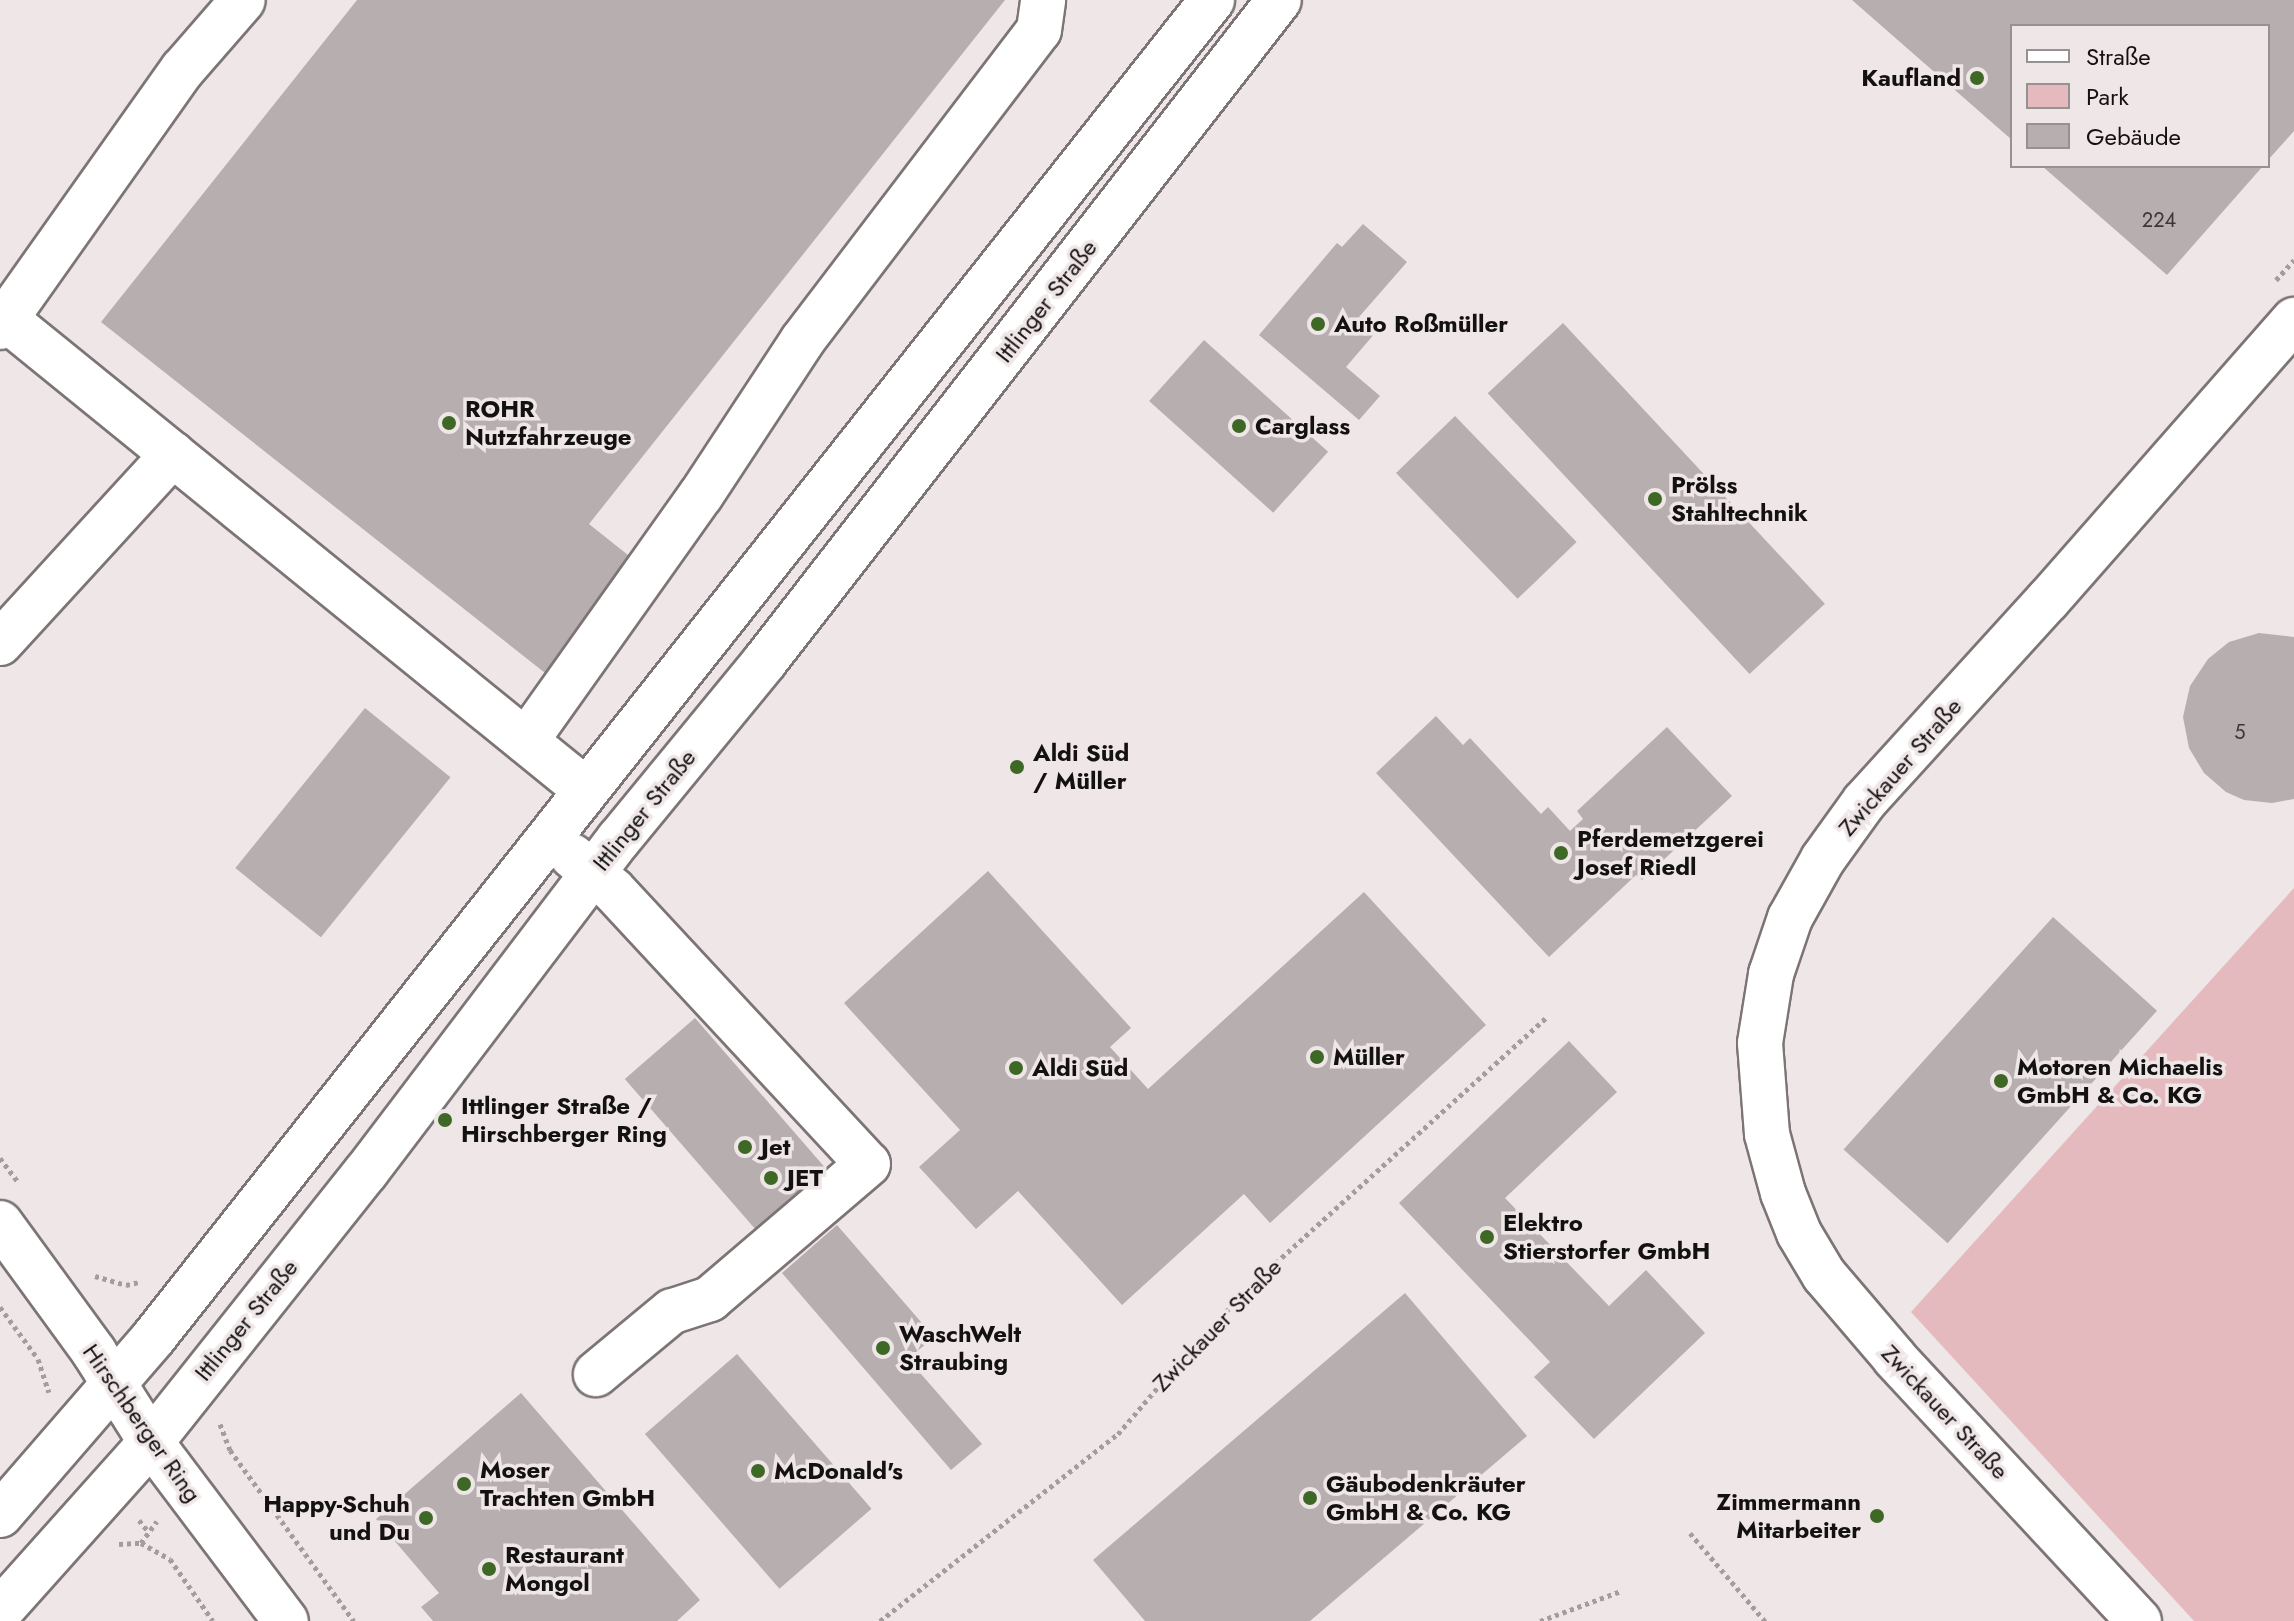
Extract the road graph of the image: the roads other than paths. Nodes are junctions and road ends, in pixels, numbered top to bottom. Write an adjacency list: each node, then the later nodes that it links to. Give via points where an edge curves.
1 (243, 0): 6 (street, via 183,69)
2 (1043, 0): 9 (street, via 1039,30 802,341 701,495)
3 (1212, 0): 10 (street)
4 (1279, 0): 12 (street, Ittlinger Straße, via 765,661)
5 (2284, 301): 20 (street, Zwickauer Straße, via 2048,600 1864,802 1823,859 1790,918 1771,974 1760,1043 1767,1134 1783,1193 1824,1275)
6 (3, 323): 7 (street)
7 (173, 454): 8 (street); 9 (street)
8 (0, 643)
9 (526, 741): 10 (street)
10 (586, 790): 11 (street)
11 (548, 837): 12 (street); 15 (street, via 164,1325)
12 (593, 873): 14 (street, via 868,1164 710,1299 672,1311); 16 (street, Ittlinger Straße, via 366,1172)
13 (0, 1223): 15 (street, Hirschberger Ring)
14 (596, 1374)
15 (113, 1382): 16 (street, Hirschberger Ring); 17 (street)
16 (151, 1442): 18 (street, Ittlinger Straße); 19 (street, Hirschberger Ring)
17 (0, 1515)
18 (0, 1611)
19 (286, 1621)
20 (2139, 1621)

